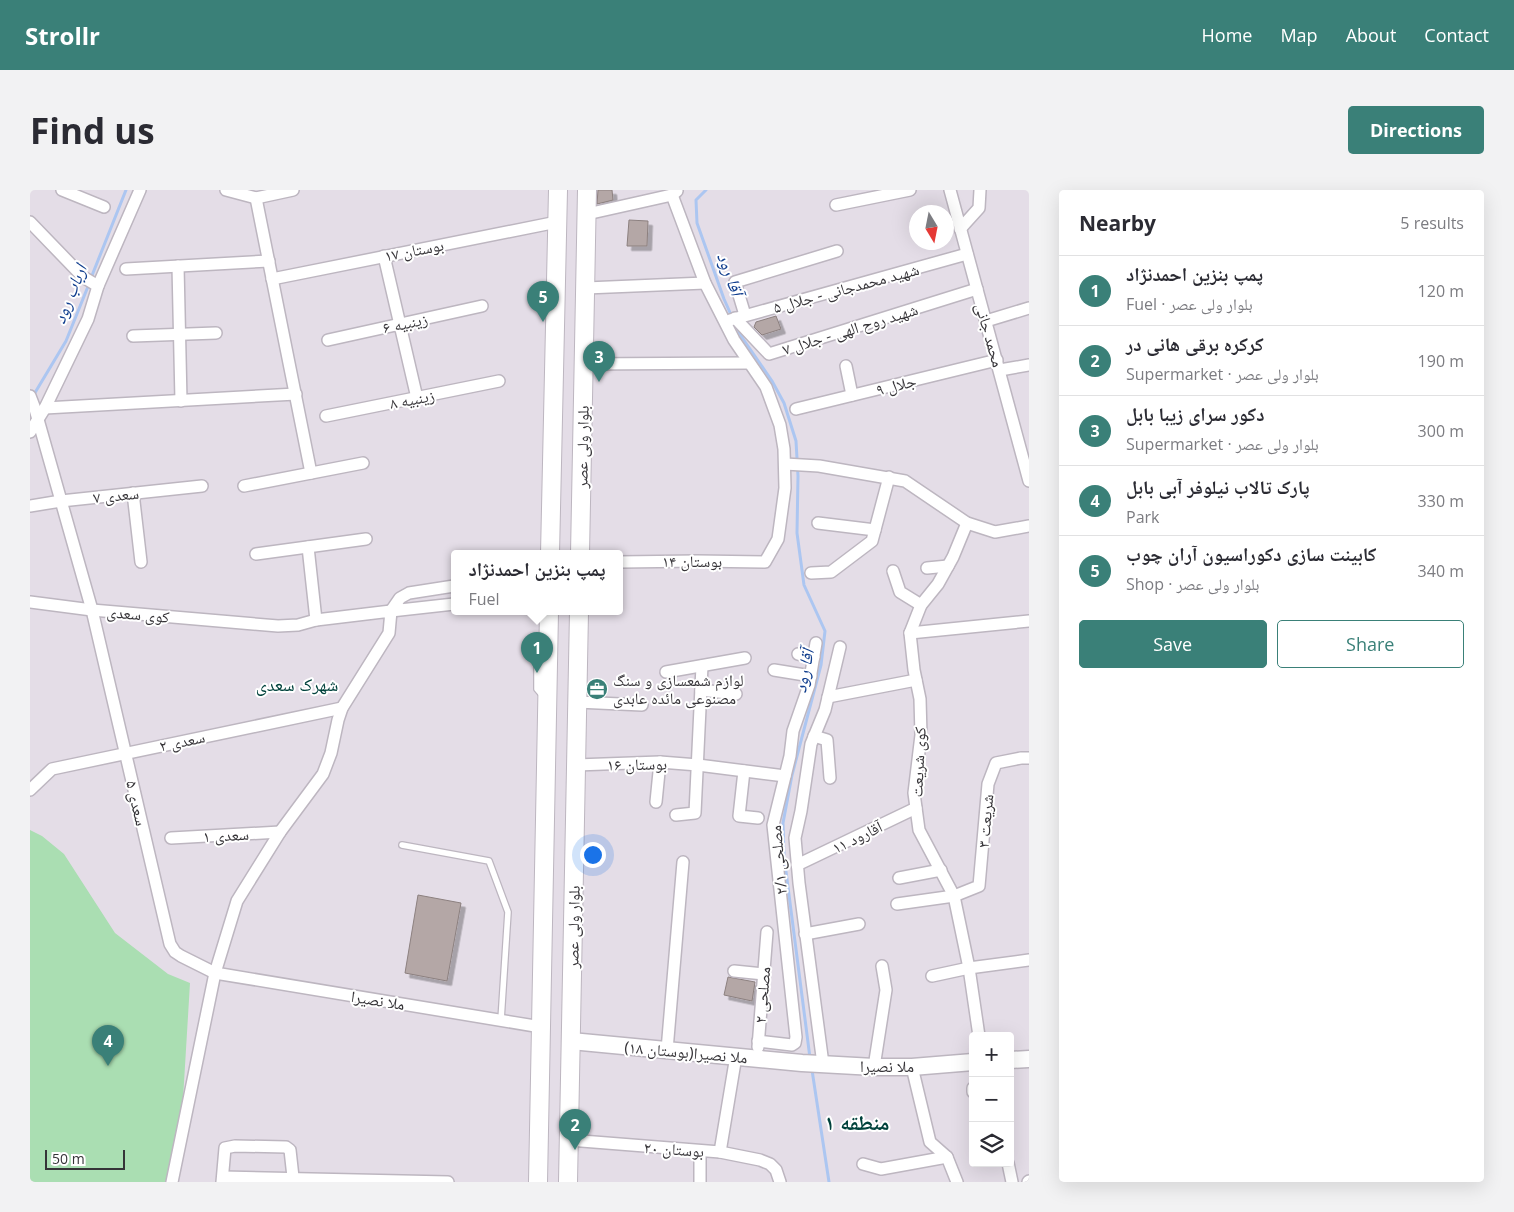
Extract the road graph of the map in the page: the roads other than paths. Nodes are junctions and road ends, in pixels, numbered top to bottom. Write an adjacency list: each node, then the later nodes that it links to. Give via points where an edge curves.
1 (62, 190): 13 (street)
2 (140, 190): 26 (street)
3 (226, 190): 11 (street)
4 (294, 190): 11 (street)
5 (558, 190): 16 (main road, بلوار ولی عصر)
6 (588, 190): 14 (main road, بلوار ولی عصر)
7 (910, 190): 12 (street)
8 (950, 190): 17 (street, محمد جانی)
9 (980, 190): 17 (street, via 979,208)
10 (675, 192): 14 (street); 25 (street)
11 (256, 198): 21 (street)
12 (836, 205)
13 (104, 207)
14 (587, 214): 27 (main road, بلوار ولی عصر)
15 (30, 222): 26 (street, via 83,277)
16 (557, 222): 20 (street, بوستان ۱۷); 70 (main road, بلوار ولی عصر)
17 (960, 229): 19 (street, محمد جانی)
18 (837, 251): 31 (street, via 735,282)
19 (967, 254): 28 (street, محمد جانی); 31 (street, شهید محمدجانی - جلال ۵)
20 (384, 256): 24 (street, بوستان ۱۷); 33 (street)
21 (268, 261): 22 (street); 24 (street)
22 (178, 266): 23 (street); 35 (street)
23 (126, 269)
24 (272, 279): 44 (street)
25 (705, 282): 27 (street); 31 (street)
26 (98, 286): 50 (street, via 88,318)
27 (586, 288): 39 (main road, بلوار ولی عصر)
28 (977, 289): 31 (street, شهید روح الهی - جلال ۷, via 769,354); 32 (street, محمد جانی)
29 (482, 306): 33 (street, زینبیه ۶)
30 (1029, 308): 32 (street)
31 (735, 318): 38 (street, via 734,340)
32 (986, 321): 40 (street, محمد جانی)
33 (399, 324): 37 (street, زینبیه ۶); 47 (street)
34 (216, 333): 35 (street)
35 (181, 335): 36 (street); 48 (street)
36 (133, 336)
37 (328, 340)
38 (749, 362): 39 (street); 55 (street, via 766,387 780,425)
39 (584, 364): 71 (main road, بلوار ولی عصر)
40 (998, 365): 41 (street, جلال ۹); 45 (street, جلال ۹); 53 (street, محمد جانی)
41 (1029, 365)
42 (846, 366): 45 (street)
43 (499, 381): 47 (street, زینبیه ۸)
44 (296, 394): 48 (street); 56 (street)
45 (852, 395): 49 (street, جلال ۹)
46 (30, 396): 50 (street, کوی سعدی)
47 (417, 398): 51 (street, زینبیه ۸)
48 (182, 401): 50 (street)
49 (796, 409)
50 (39, 412): 52 (street); 62 (street, کوی سعدی)
51 (326, 416)
52 (30, 432)
53 (1024, 440): 57 (street, محمد جانی)
54 (363, 462): 56 (street)
55 (785, 464): 58 (street); 74 (street, بوستان ۱۴, via 778,539 766,562)
56 (311, 472): 60 (street)
57 (1028, 475)
58 (889, 477): 65 (street, via 905,480); 67 (street)
59 (202, 486): 61 (street, سعدی ۷)
60 (244, 486)
61 (133, 493): 62 (street, سعدی ۷); 73 (street)
62 (61, 501): 63 (street, سعدی ۷); 83 (street, کوی سعدی)
63 (30, 506)
64 (818, 522): 67 (street)
65 (967, 523): 66 (street, via 995,532); 75 (street)
66 (1029, 526)
67 (875, 530): 78 (street, via 872,541 831,572)
68 (366, 540): 69 (street)
69 (308, 547): 72 (street); 87 (street)
70 (550, 550)
71 (580, 550)
72 (256, 554)
73 (140, 562)
74 (623, 562)
75 (948, 566): 76 (street); 82 (street)
76 (927, 568)
77 (893, 571): 82 (street, via 900,592)
78 (811, 572)
79 (451, 586): 84 (street, via 409,593 400,598)
80 (30, 602): 83 (street)
81 (451, 604): 84 (street, کوی سعدی)
82 (922, 605): 89 (street)
83 (92, 610): 87 (street, کوی سعدی, via 278,626); 107 (street, سعدی ۵)
84 (391, 611): 87 (street, کوی سعدی); 105 (street, via 389,633)
85 (549, 615): 129 (main road, بلوار ولی عصر)
86 (579, 615): 103 (main road, بلوار ولی عصر)
87 (316, 620)
88 (1029, 621): 89 (street)
89 (910, 633): 99 (street, کوی شریعت)
90 (816, 643): 93 (street, مصلحی ۲/۱)
91 (840, 647): 102 (street)
92 (798, 654): 93 (street)
93 (814, 657): 98 (street, مصلحی ۲/۱)
94 (744, 658): 95 (street)
95 (702, 666): 97 (street); 100 (street)
96 (774, 670): 98 (street)
97 (666, 672)
98 (811, 676): 113 (street, مصلحی ۲/۱, via 793,731)
99 (916, 680): 102 (street); 117 (street, کوی شریعت, via 921,735 914,793)
100 (701, 690): 101 (street); 111 (street)
101 (736, 694)
102 (828, 697): 106 (street)
103 (577, 702): 104 (street); 110 (main road, بلوار ولی عصر)
104 (642, 705)
105 (342, 708): 107 (street, سعدی ۲); 120 (street, via 323,774)
106 (814, 736): 114 (street, via 827,740); 124 (street, via 795,838)
107 (126, 753): 115 (street, سعدی ۲, via 52,769); 138 (street, سعدی ۵, via 170,944 175,952)
108 (1029, 758): 127 (street, شریعت ۳, via 996,763 988,784 979,886)
109 (660, 762): 110 (street, بوستان ۱۶); 111 (street, بوستان ۱۶); 116 (street)
110 (576, 765): 130 (main road, بلوار ولی عصر)
111 (698, 765): 112 (street, بوستان ۱۶); 118 (street, via 695,813)
112 (744, 771): 113 (street, بوستان ۱۶); 119 (street, via 739,816)
113 (785, 776): 145 (street, مصلحی ۲/۱, via 773,825 796,1037 792,1046)
114 (830, 778)
115 (30, 790)
116 (656, 802)
117 (916, 808): 124 (street, آقارود ۱۱); 125 (street, کوی شریعت, via 919,830)
118 (676, 814)
119 (758, 818)
120 (280, 832): 121 (street, سعدی ۱); 138 (street, via 237,901)
121 (171, 838)
122 (402, 845): 141 (lane, via 489,861 508,912)
123 (683, 862): 146 (street)
124 (797, 866): 133 (street)
125 (942, 870): 126 (street); 127 (street, کوی شریعت)
126 (899, 878)
127 (954, 896): 128 (street); 136 (street, کوی شریعت)
128 (897, 904)
129 (544, 923): 130 (main road); 142 (main road, بلوار ولی عصر)
130 (573, 924): 144 (main road, بلوار ولی عصر)
131 (859, 924): 133 (street)
132 (767, 932): 139 (street, مصلحی ۲)
133 (805, 934): 152 (street)
134 (1029, 960): 136 (street)
135 (882, 966): 153 (street, via 886,990)
136 (969, 968): 140 (street); 143 (street, کوی شریعت)
137 (734, 971): 139 (street)
138 (215, 973): 141 (street, ملا نصیرا); 163 (street)
139 (764, 974): 145 (street, مصلحی ۲)
140 (932, 976)
141 (501, 1020): 142 (street, ملا نصیرا)
142 (542, 1027): 166 (main road, بلوار ولی عصر)
143 (978, 1032)
144 (571, 1041): 146 (street, ملا نصیرا(بوستان ۱۸)); 155 (main road, بلوار ولی عصر)
145 (758, 1041): 148 (street, مصلحی ۲)
146 (667, 1050): 147 (street, ملا نصیرا(بوستان ۱۸))
147 (736, 1056): 148 (street, ملا نصیرا(بوستان ۱۸)); 157 (street)
148 (757, 1058): 152 (street, ملا نصیرا(بوستان ۱۸))
149 (1029, 1059): 150 (street)
150 (1014, 1060)
151 (969, 1062): 154 (street, ملا نصیرا)
152 (813, 1063): 153 (street, ملا نصیرا)
153 (874, 1067): 154 (street, ملا نصیرا)
154 (912, 1067): 158 (street, via 930,1142)
155 (569, 1140): 156 (street, بوستان ۲۰); 167 (main road, بلوار ولی عصر)
156 (700, 1150): 157 (street, بوستان ۲۰); 168 (street)
157 (720, 1152): 169 (street, بوستان ۲۰, via 770,1164)
158 (947, 1157): 159 (street, via 881,1169); 170 (street)
159 (863, 1164)
160 (1009, 1167): 171 (street)
161 (293, 1177): 162 (street); 162 (street, via 290,1150 286,1147 235,1146 225,1148); 164 (street)
162 (222, 1179)
163 (172, 1182)
164 (392, 1182): 165 (street)
165 (448, 1182)
166 (538, 1182)
167 (568, 1182)
168 (700, 1182)
169 (780, 1182)
170 (957, 1182)
171 (1012, 1182)

